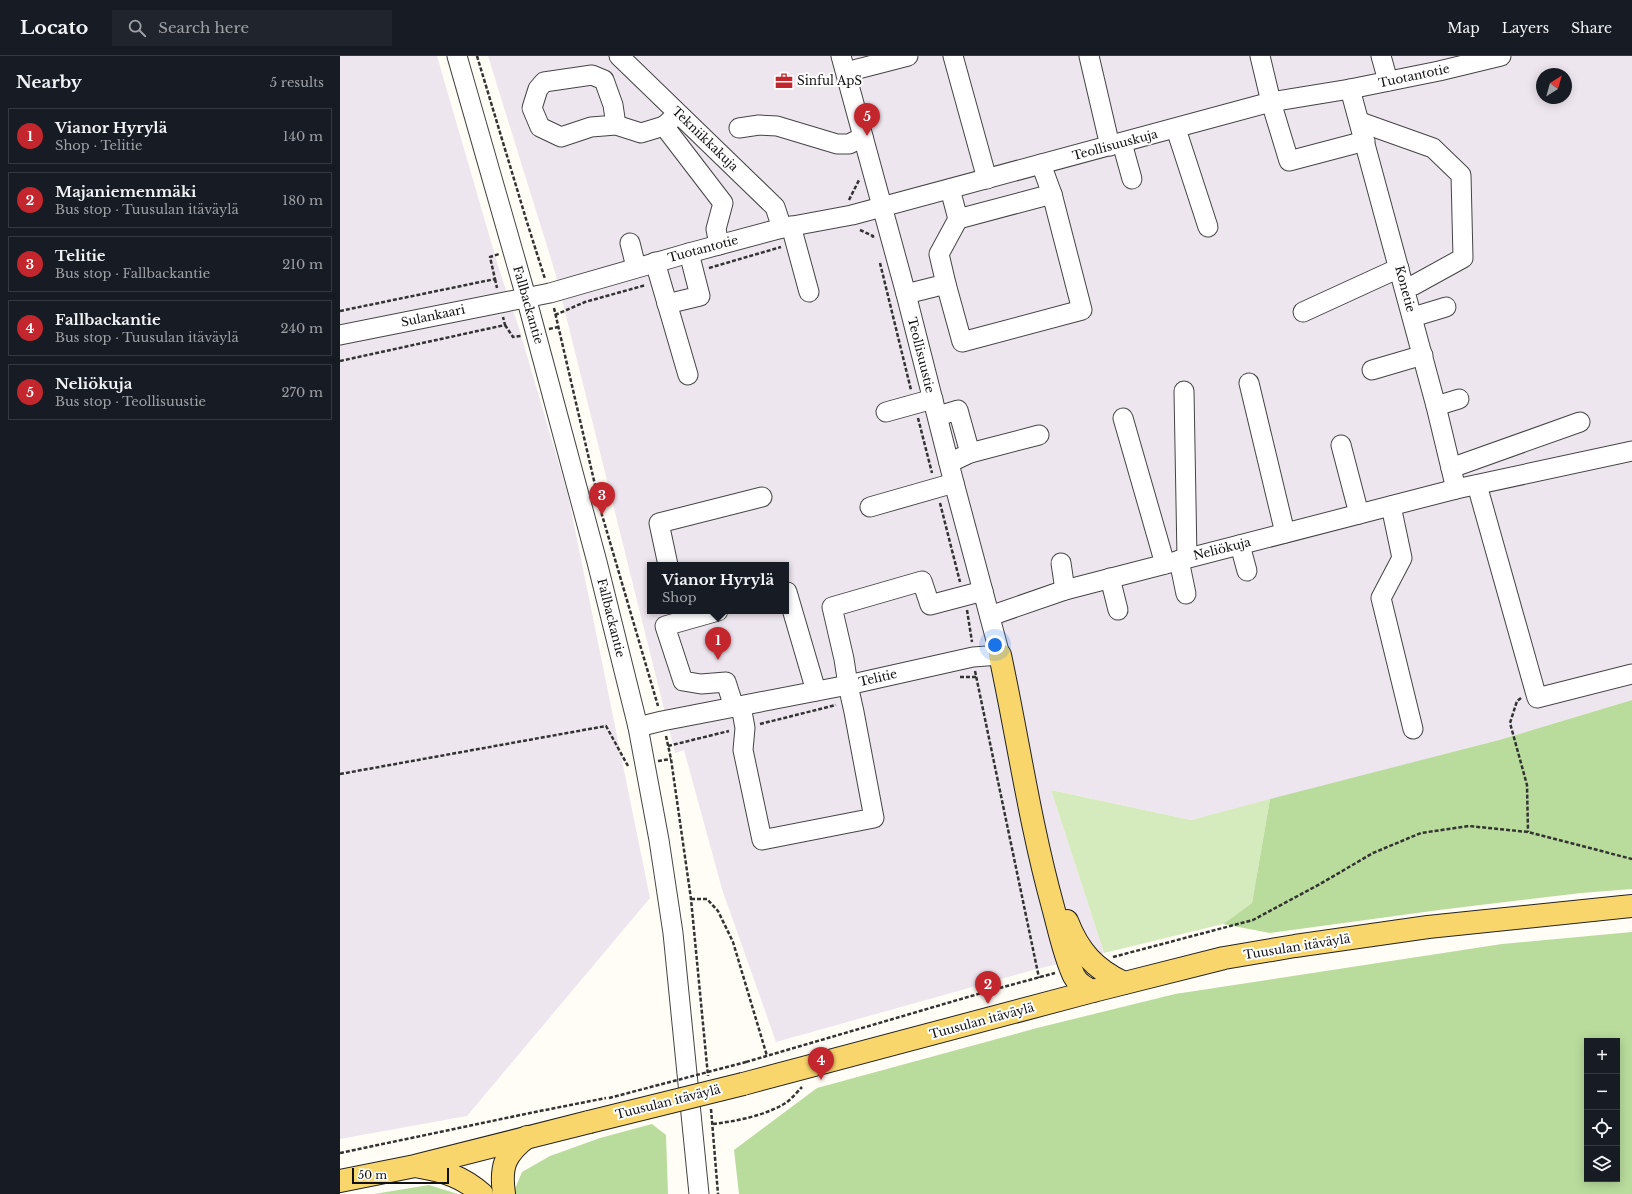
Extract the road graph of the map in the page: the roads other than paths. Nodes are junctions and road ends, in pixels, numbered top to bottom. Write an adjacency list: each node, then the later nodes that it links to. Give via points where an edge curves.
1 (457, 56): 42 (street, Fallbackantie)
2 (619, 56): 14 (street, Tekniikkakuja)
3 (908, 56): 9 (street)
4 (953, 56): 25 (street)
5 (1090, 56): 22 (street)
6 (1260, 56): 13 (street)
7 (1381, 56): 11 (street)
8 (1501, 56): 11 (street, Tuotantotie)
9 (869, 61): 10 (street)
10 (843, 64): 20 (street, Teollisuustie)
11 (1388, 81): 12 (street, Tuotantotie)
12 (1350, 89): 13 (street, Teollisuuskuja); 15 (street, Konetie)
13 (1272, 102): 19 (street, Teollisuuskuja); 21 (street, via 1289,161)
14 (678, 114): 17 (street); 30 (street, Tekniikkakuja, via 775,207)
15 (1360, 122): 21 (street, Konetie); 39 (street, via 1433,148 1462,176 1463,258)
16 (616, 125): 17 (street, via 641,133)
17 (664, 126): 33 (street, via 723,203 716,229)
18 (739, 128): 20 (street, via 777,126 837,144 849,144)
19 (1176, 129): 22 (street, Teollisuuskuja); 31 (street)
20 (863, 137): 28 (street, Teollisuustie)
21 (1365, 141): 37 (street, Konetie)
22 (1116, 144): 23 (street, Teollisuuskuja); 24 (street)
23 (1040, 164): 25 (street, Teollisuuskuja); 27 (street)
24 (1132, 178)
25 (987, 179): 26 (street, Teollisuuskuja)
26 (950, 189): 28 (street, Teollisuuskuja); 29 (street)
27 (1052, 194): 29 (street); 38 (street, via 1082,310 962,342)
28 (882, 206): 30 (street, Tuotantotie); 41 (street, Teollisuustie)
29 (958, 219): 38 (street, via 939,254)
30 (787, 227): 33 (street, Tuotantotie); 40 (street, Tekniikkakuja)
31 (1208, 227)
32 (630, 243): 36 (street)
33 (719, 245): 34 (street, Tuotantotie)
34 (689, 253): 35 (street, Tuotantotie); 43 (street, via 700,296)
35 (655, 262): 36 (street, Tuotantotie); 43 (street)
36 (636, 267): 42 (street, Tuotantotie, via 550,293)
37 (1400, 268): 39 (street, Konetie); 45 (street)
38 (946, 284): 41 (street)
39 (1405, 288): 46 (street, Konetie)
40 (809, 292)
41 (906, 294): 55 (street, Teollisuustie)
42 (526, 297): 47 (street, Sulankaari); 92 (street, Fallbackantie)
43 (668, 304): 50 (street)
44 (1446, 308): 46 (street)
45 (1303, 312)
46 (1413, 317): 48 (street, Konetie)
47 (340, 335)
48 (1423, 355): 49 (street); 54 (street, Konetie)
49 (1372, 370)
50 (688, 376)
51 (1249, 383): 72 (street)
52 (1184, 390): 74 (street)
53 (1459, 399): 54 (street)
54 (1436, 406): 64 (street, Konetie)
55 (928, 407): 56 (street); 62 (street, via 958,410); 63 (street, Teollisuustie)
56 (886, 412)
57 (1123, 418): 74 (street)
58 (1580, 422): 64 (street)
59 (1039, 435): 62 (street)
60 (1341, 444): 71 (street)
61 (1632, 451): 65 (street, Neliökuja)
62 (970, 453): 63 (street)
63 (949, 463): 66 (street, Teollisuustie)
64 (1451, 468): 67 (street, Konetie)
65 (1477, 485): 67 (street, Neliökuja); 88 (street, via 1537,698)
66 (945, 486): 70 (street); 80 (street, Teollisuustie)
67 (1456, 490): 69 (street, Neliökuja)
68 (762, 497): 75 (street, via 659,523)
69 (1391, 506): 71 (street, Neliökuja); 93 (street, via 1402,558 1381,598)
70 (870, 507)
71 (1359, 514): 72 (street, Neliökuja)
72 (1285, 533): 73 (street, Neliökuja)
73 (1240, 545): 74 (street, Neliökuja); 77 (street)
74 (1177, 561): 78 (street, Neliökuja); 81 (street)
75 (667, 562)
76 (1061, 563): 79 (street)
77 (1247, 571)
78 (1110, 578): 79 (street, Neliökuja); 83 (street)
79 (1065, 590): 86 (street, Neliökuja)
80 (983, 591): 86 (street, Teollisuustie); 90 (street, via 930,605 922,582 832,607)
81 (1186, 594)
82 (789, 599): 89 (street)
83 (1118, 610)
84 (695, 614): 85 (street)
85 (679, 616): 91 (street, via 666,626 683,681 702,684 726,682)
86 (990, 616): 87 (street, Teollisuustie)
87 (1000, 655): 90 (street, Telitie, via 974,657); 94 (main road)
88 (1632, 674)
89 (816, 692): 90 (street, Telitie); 91 (street, Telitie)
90 (850, 693): 91 (street, via 874,818 762,840 743,750 745,728)
91 (737, 706): 92 (street, Telitie)
92 (638, 727): 104 (street, Fallbackantie, via 673,934)
93 (1413, 728)
94 (1033, 822): 96 (main road, via 1075,938 1092,963); 97 (main road, via 1038,853 1067,958 1079,983); 98 (main road, via 1034,855 1060,966 1057,986)
95 (1632, 906): 96 (main road, Tuusulan itäväylä, via 1428,927 1295,946 1224,958)
96 (1124, 983): 97 (main road, Tuusulan itäväylä)
97 (1093, 991): 98 (main road, Tuusulan itäväylä)
98 (1034, 1007): 99 (main road, Tuusulan itäväylä, bridge, via 743,1084)
99 (527, 1137): 100 (main road, Tuusulan itäväylä); 103 (main road, via 514,1147 508,1156 503,1169)
100 (415, 1166): 101 (main road, Tuusulan itäväylä); 102 (main road, via 457,1176)
101 (340, 1181)
102 (482, 1194)
103 (504, 1194)
104 (699, 1194)

